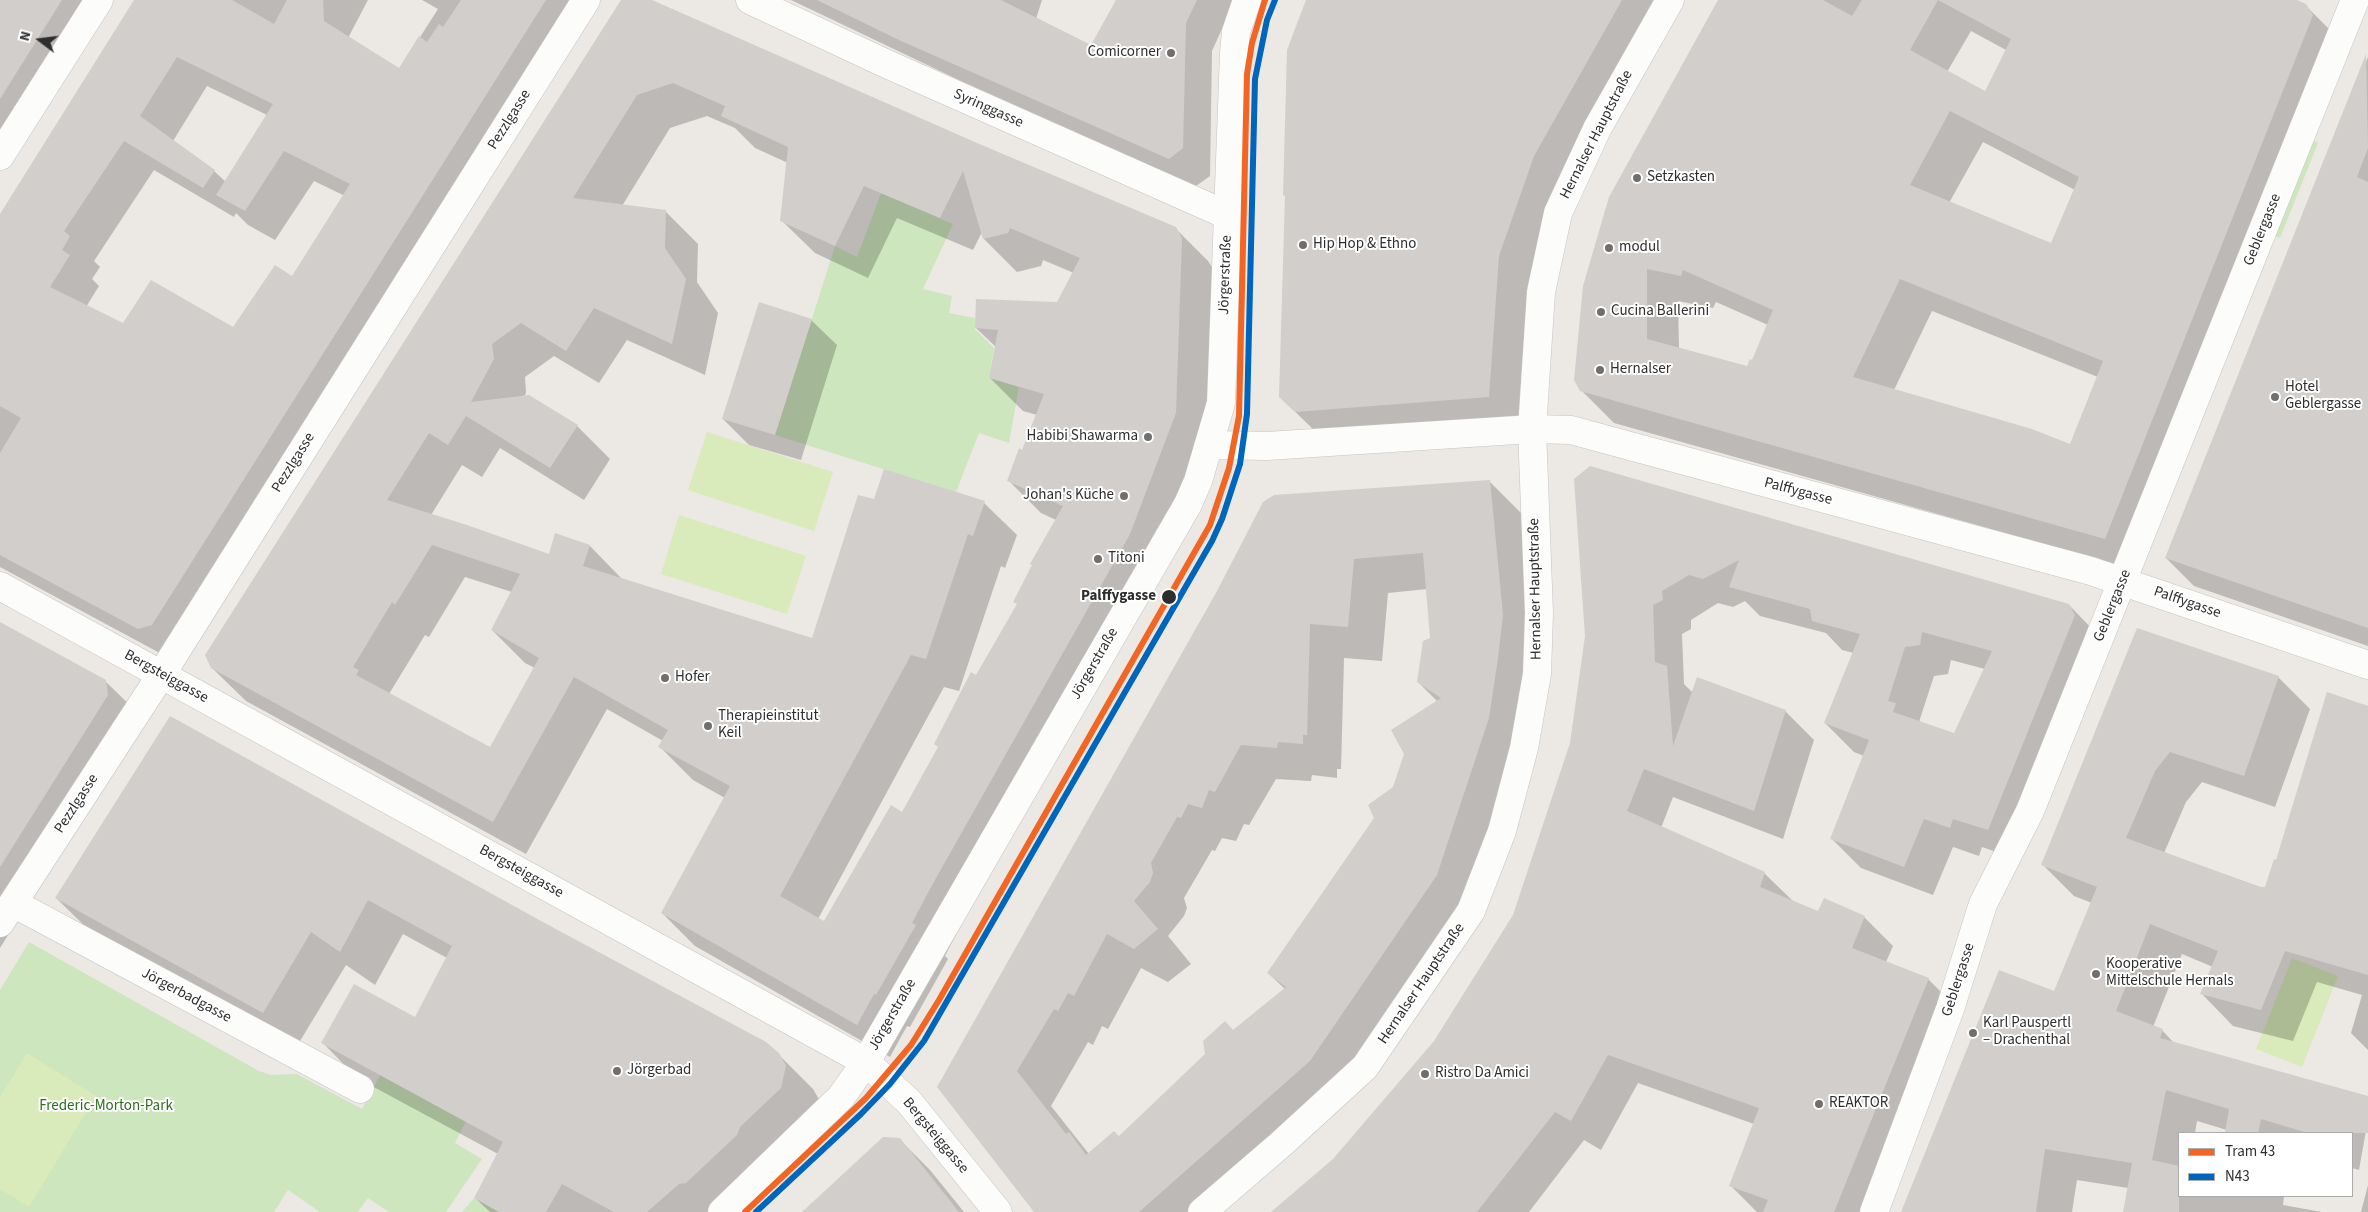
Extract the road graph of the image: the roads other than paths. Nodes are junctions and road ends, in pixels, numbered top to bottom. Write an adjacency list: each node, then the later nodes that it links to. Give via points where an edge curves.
1 (99, 0): 7 (street)
2 (586, 0): 14 (street, Pezzlgasse)
3 (750, 0): 8 (street, Syringgasse)
4 (1247, 0): 8 (street, Jörgerstraße, via 1236,32 1234,53)
5 (1670, 0): 9 (street, Hernalser Hauptstraße, via 1597,129 1558,213 1541,292)
6 (2355, 0): 11 (street, Geblergasse)
7 (0, 156)
8 (1227, 215): 10 (street, Jörgerstraße, via 1221,403)
9 (1532, 429): 10 (street, Palffygasse, via 1267,446); 11 (street, Palffygasse, via 1571,430); 20 (street, Hernalser Hauptstraße, via 1539,613 1537,674 1524,748 1502,830 1471,911 1365,1067)
10 (1210, 445): 16 (street, Jörgerstraße, via 1188,504)
11 (2123, 580): 13 (street, Palffygasse); 21 (street, Geblergasse, via 2030,811 1983,904 1950,1009)
12 (0, 586): 14 (street, Bergsteiggasse)
13 (2368, 665)
14 (161, 675): 15 (street, Pezzlgasse); 16 (street, Bergsteiggasse)
15 (6, 913): 17 (street, Jörgerbadgasse)
16 (866, 1062): 18 (street, Jörgerstraße, via 841,1097); 19 (street, Bergsteiggasse, via 909,1102)
17 (360, 1089)
18 (722, 1212)
19 (998, 1212)
20 (1202, 1212)
21 (1874, 1212)

